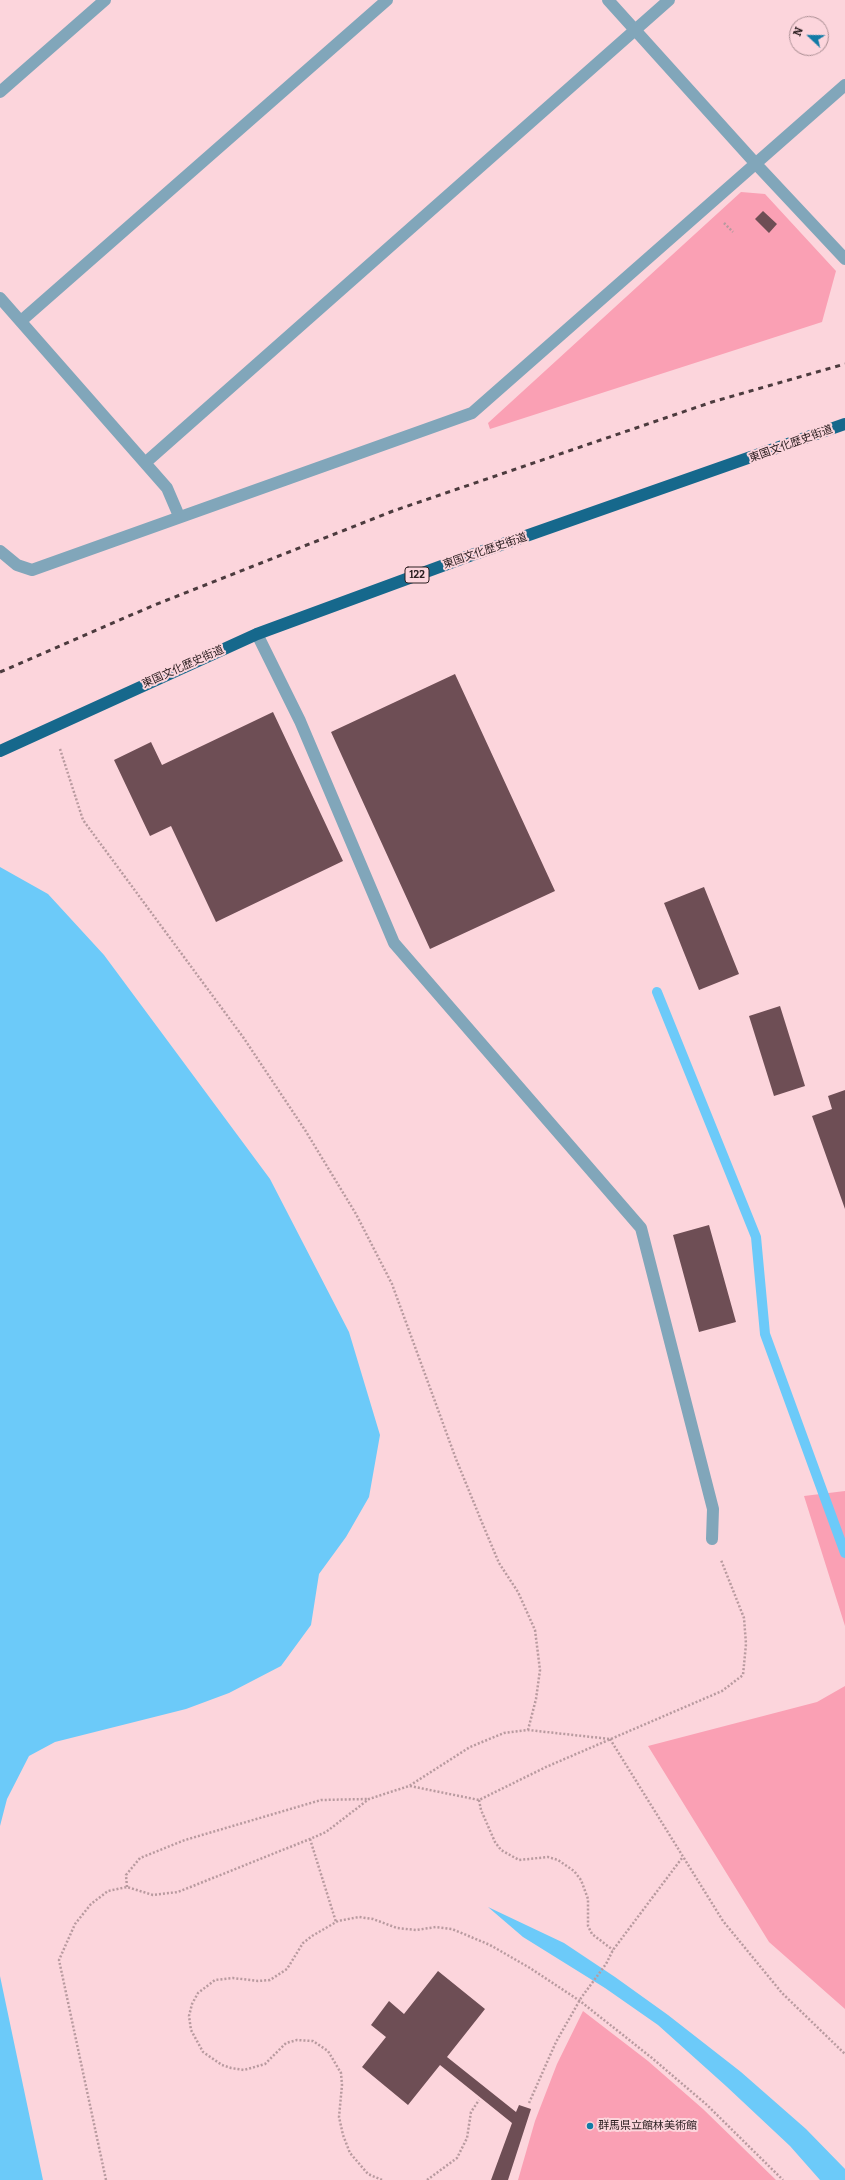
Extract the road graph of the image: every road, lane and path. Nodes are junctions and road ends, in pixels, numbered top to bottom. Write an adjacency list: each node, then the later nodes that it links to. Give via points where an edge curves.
1 (105, 0): 7 (street)
2 (387, 0): 11 (street)
3 (608, 0): 5 (street)
4 (669, 0): 5 (street)
5 (635, 30): 8 (street); 13 (street)
6 (845, 85): 8 (street)
7 (0, 92)
8 (756, 164): 9 (street); 14 (street, via 472,413)
9 (845, 258)
10 (0, 298): 11 (street)
11 (21, 321): 13 (street)
12 (845, 424): 16 (highway, 東国文化歴史街道 / 122, via 469,556)
13 (145, 463): 14 (street, via 167,488)
14 (179, 516): 15 (street, via 32,570 17,565)
15 (0, 551)
16 (257, 634): 17 (highway, 東国文化歴史街道 / 122); 19 (street, via 300,721 394,942 641,1228 713,1509)
17 (53, 726): 18 (highway, 東国文化歴史街道 / 122); 20 (path, via 83,820 243,1037 301,1123 356,1214 392,1284 483,1525 499,1563 518,1592 534,1630 540,1670)
18 (0, 751)
19 (712, 1539): 21 (path, via 744,1618 746,1644 743,1674 722,1691)
20 (528, 1730): 21 (path); 22 (path, via 504,1733 470,1747)
21 (610, 1739): 24 (path); 26 (path)
22 (409, 1786): 23 (path); 24 (path)
23 (369, 1799): 25 (path, via 326,1832); 27 (path, via 321,1800 185,1840 140,1858 126,1876)
24 (480, 1800): 29 (path, via 481,1810 501,1850 519,1860 548,1857 558,1860 574,1871 586,1889 588,1926 592,1934)
25 (310, 1839): 27 (path, via 178,1892 153,1895); 28 (path)
26 (682, 1858): 29 (path); 31 (path, via 723,1921 782,1993)
27 (127, 1887): 34 (path, via 108,1891 91,1904 75,1924 59,1960)
28 (336, 1922): 30 (path, via 360,1917 397,1928 416,1930 436,1927 464,1933 490,1945); 35 (path, via 303,1944 287,1968 270,1980 258,1982 233,1978 215,1980 206,1986 198,1993 192,2004 189,2016 191,2030 203,2052 211,2059 222,2065 244,2070 265,2064 286,2043 297,2040 313,2042 328,2051 341,2073 339,2117 350,2153 368,2174)
29 (613, 1950): 30 (path)
30 (580, 2001): 33 (path, via 556,2042); 37 (path, via 707,2105)
31 (845, 2054)
32 (479, 2100): 36 (path, via 471,2112 467,2138 457,2158)
33 (529, 2104)
34 (106, 2180)
35 (382, 2180)
36 (427, 2180)
37 (783, 2180)

